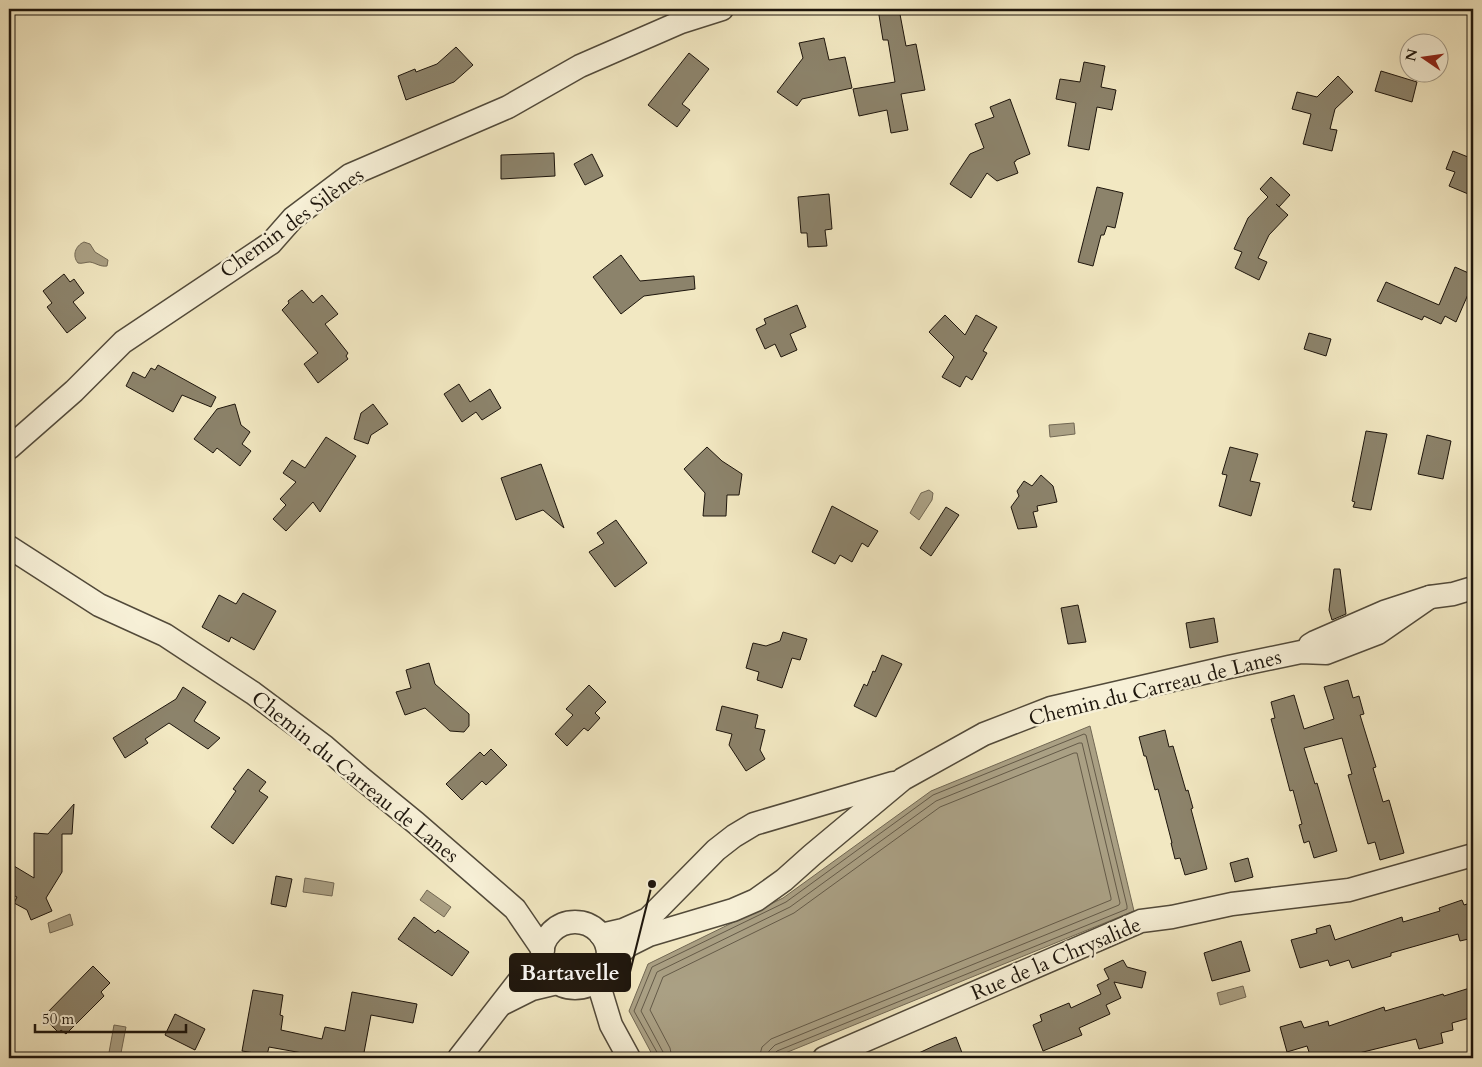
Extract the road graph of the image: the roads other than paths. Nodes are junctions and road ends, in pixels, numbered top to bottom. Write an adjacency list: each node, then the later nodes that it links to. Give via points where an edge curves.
1 (722, 9): 2 (street, Chemin des Silènes, via 681,22 580,66 508,107 350,175 293,218 271,243 123,342 74,391)
2 (9, 448)
3 (9, 547): 7 (street, Chemin du Carreau de Lanes, via 100,605 165,635 253,693 324,746)
4 (1473, 588): 5 (street, Chemin du Carreau de Lanes, via 1430,597 1384,612 1315,642 1301,652 1051,708 984,734)
5 (903, 779): 9 (street, Chemin du Carreau de Lanes, via 754,824 716,850 648,919 622,930); 11 (street, Chemin du Carreau de Lanes, via 756,900 649,935 629,945)
6 (1473, 855): 15 (street, Rue de la Chrysalide, via 1349,890 1232,904 1141,922)
7 (515, 910): 8 (street, Chemin du Carreau de Lanes); 10 (street, Chemin du Carreau de Lanes)
8 (560, 926): 9 (street, via 574,922 584,924); 10 (street, via 546,940)
9 (600, 934): 11 (street, via 608,955)
10 (554, 971): 11 (street, via 582,987); 12 (street, Chemin du Carreau de Lanes); 13 (street, via 532,989 499,1005)
11 (601, 973): 12 (street)
12 (611, 1025): 14 (street)
13 (459, 1058)
14 (629, 1058)
15 (824, 1058)

